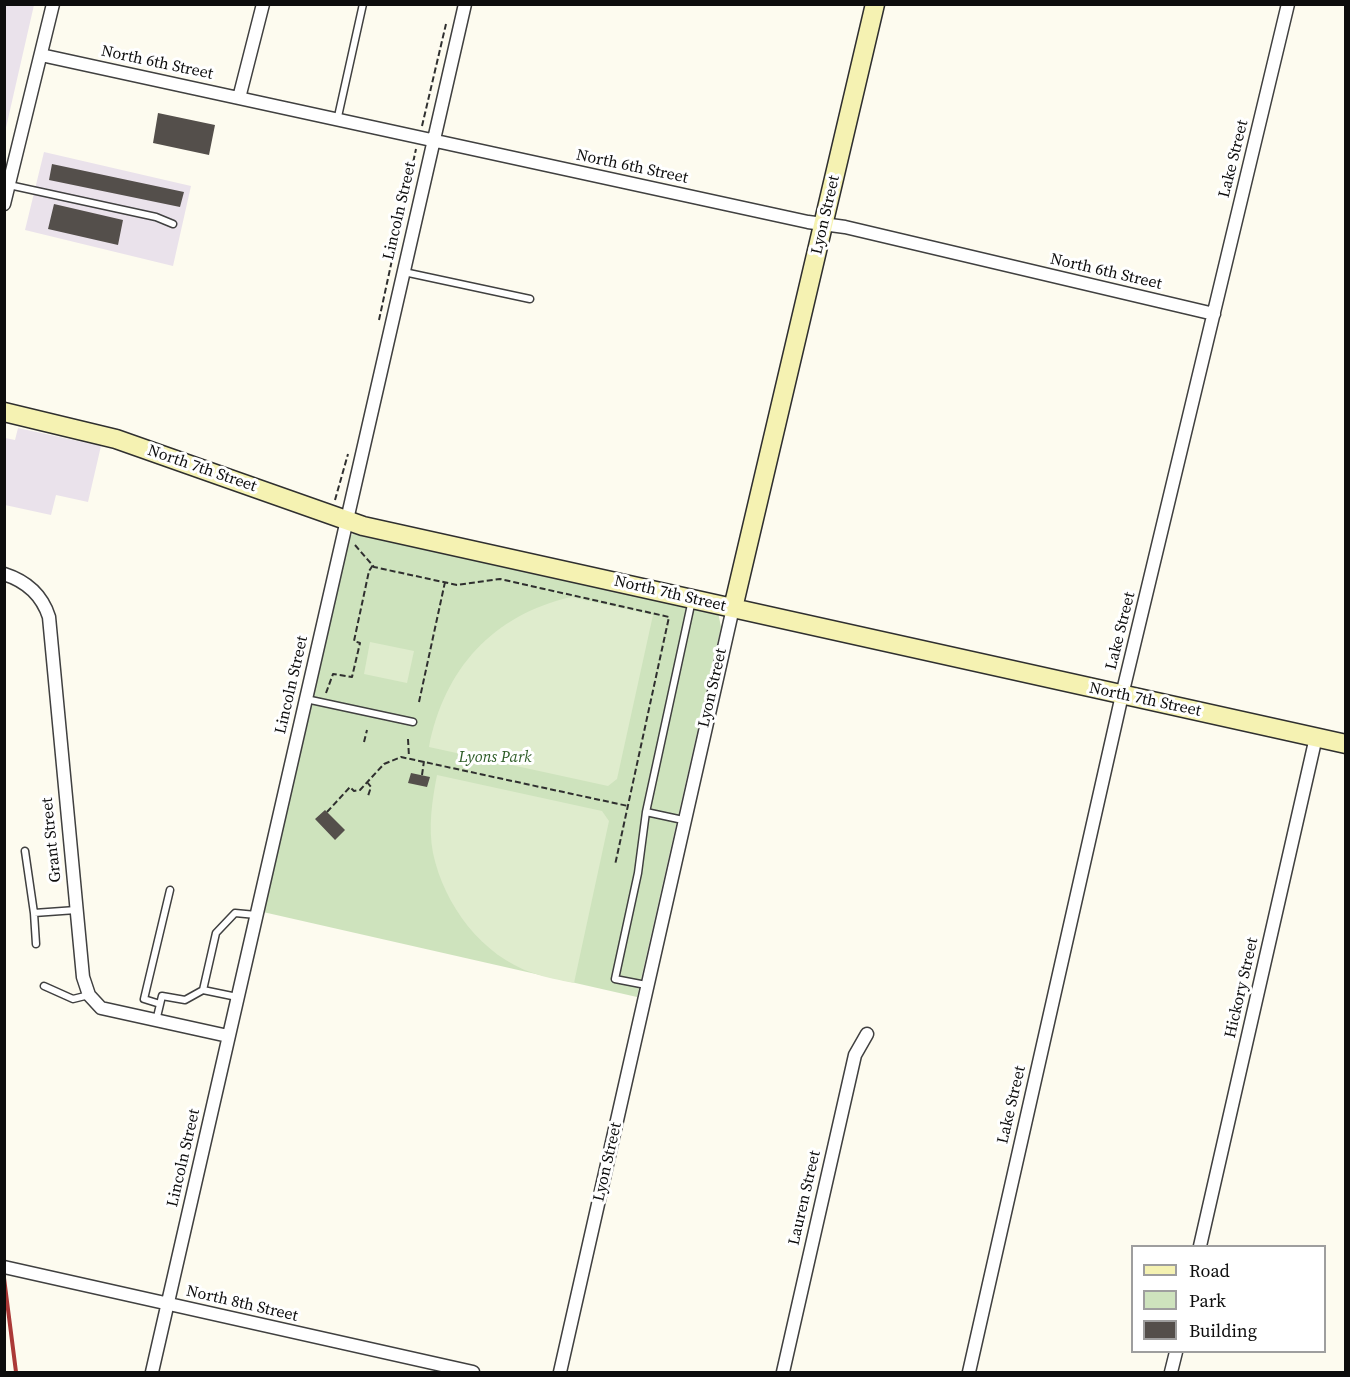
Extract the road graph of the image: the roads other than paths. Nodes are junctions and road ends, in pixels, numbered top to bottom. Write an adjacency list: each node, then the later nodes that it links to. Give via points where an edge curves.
1 (53, 4): 7 (street)
2 (263, 4): 8 (street)
3 (363, 4): 9 (lane)
4 (465, 4): 10 (street, Lincoln Street)
5 (875, 4): 14 (street, Lyon Street)
6 (1288, 4): 17 (street, Lake Street)
7 (41, 55): 8 (street, North 6th Street); 11 (street)
8 (240, 98): 9 (street, North 6th Street)
9 (337, 121): 10 (street, North 6th Street)
10 (434, 141): 14 (street, North 6th Street); 15 (street, Lincoln Street)
11 (9, 185): 12 (street); 13 (lane)
12 (4, 204)
13 (173, 224)
14 (824, 225): 17 (street, North 6th Street, via 1007,263); 22 (street, Lyon Street)
15 (403, 271): 16 (lane); 19 (street, Lincoln Street)
16 (530, 299)
17 (1214, 314): 23 (street, Lake Street)
18 (4, 412): 19 (street, North 7th Street, via 116,439)
19 (341, 522): 21 (street, North 7th Street); 24 (street, Lincoln Street)
20 (4, 574): 32 (street, Grant Street, via 20,580 40,598 49,617)
21 (692, 599): 22 (street, North 7th Street); 28 (lane)
22 (733, 608): 23 (street, North 7th Street); 29 (street, Lyon Street)
23 (1122, 695): 26 (street, North 7th Street); 53 (street, Lake Street)
24 (306, 699): 25 (lane); 34 (street, Lincoln Street)
25 (413, 722)
26 (1316, 737): 27 (street, North 7th Street); 45 (street, Hickory Street)
27 (1346, 744)
28 (646, 812): 29 (lane); 37 (lane, via 638,873 615,979)
29 (683, 820): 37 (street, Lyon Street)
30 (25, 851): 33 (lane)
31 (170, 890): 41 (lane, via 144,999)
32 (76, 910): 33 (lane); 39 (street, Grant Street, via 83,977)
33 (34, 913): 35 (lane)
34 (257, 915): 38 (lane, via 235,913 216,933); 40 (street, Lincoln Street)
35 (36, 944)
36 (44, 986): 39 (lane, via 73,999)
37 (646, 986): 51 (street, Lyon Street)
38 (203, 990): 40 (lane); 41 (lane, via 185,1000 162,996)
39 (89, 995): 42 (street, via 101,1008)
40 (237, 998): 44 (street, Lincoln Street)
41 (160, 1004): 42 (lane)
42 (156, 1021): 44 (street)
43 (867, 1034): 52 (street, Lauren Street, via 855,1056)
44 (228, 1036): 47 (street, Lincoln Street)
45 (1200, 1245)
46 (4, 1267): 47 (street, North 8th Street)
47 (167, 1305): 49 (street, Lincoln Street); 50 (street, North 8th Street)
48 (1176, 1353): 54 (street)
49 (152, 1372)
50 (473, 1372)
51 (560, 1372)
52 (783, 1372)
53 (969, 1372)
54 (1171, 1372)

